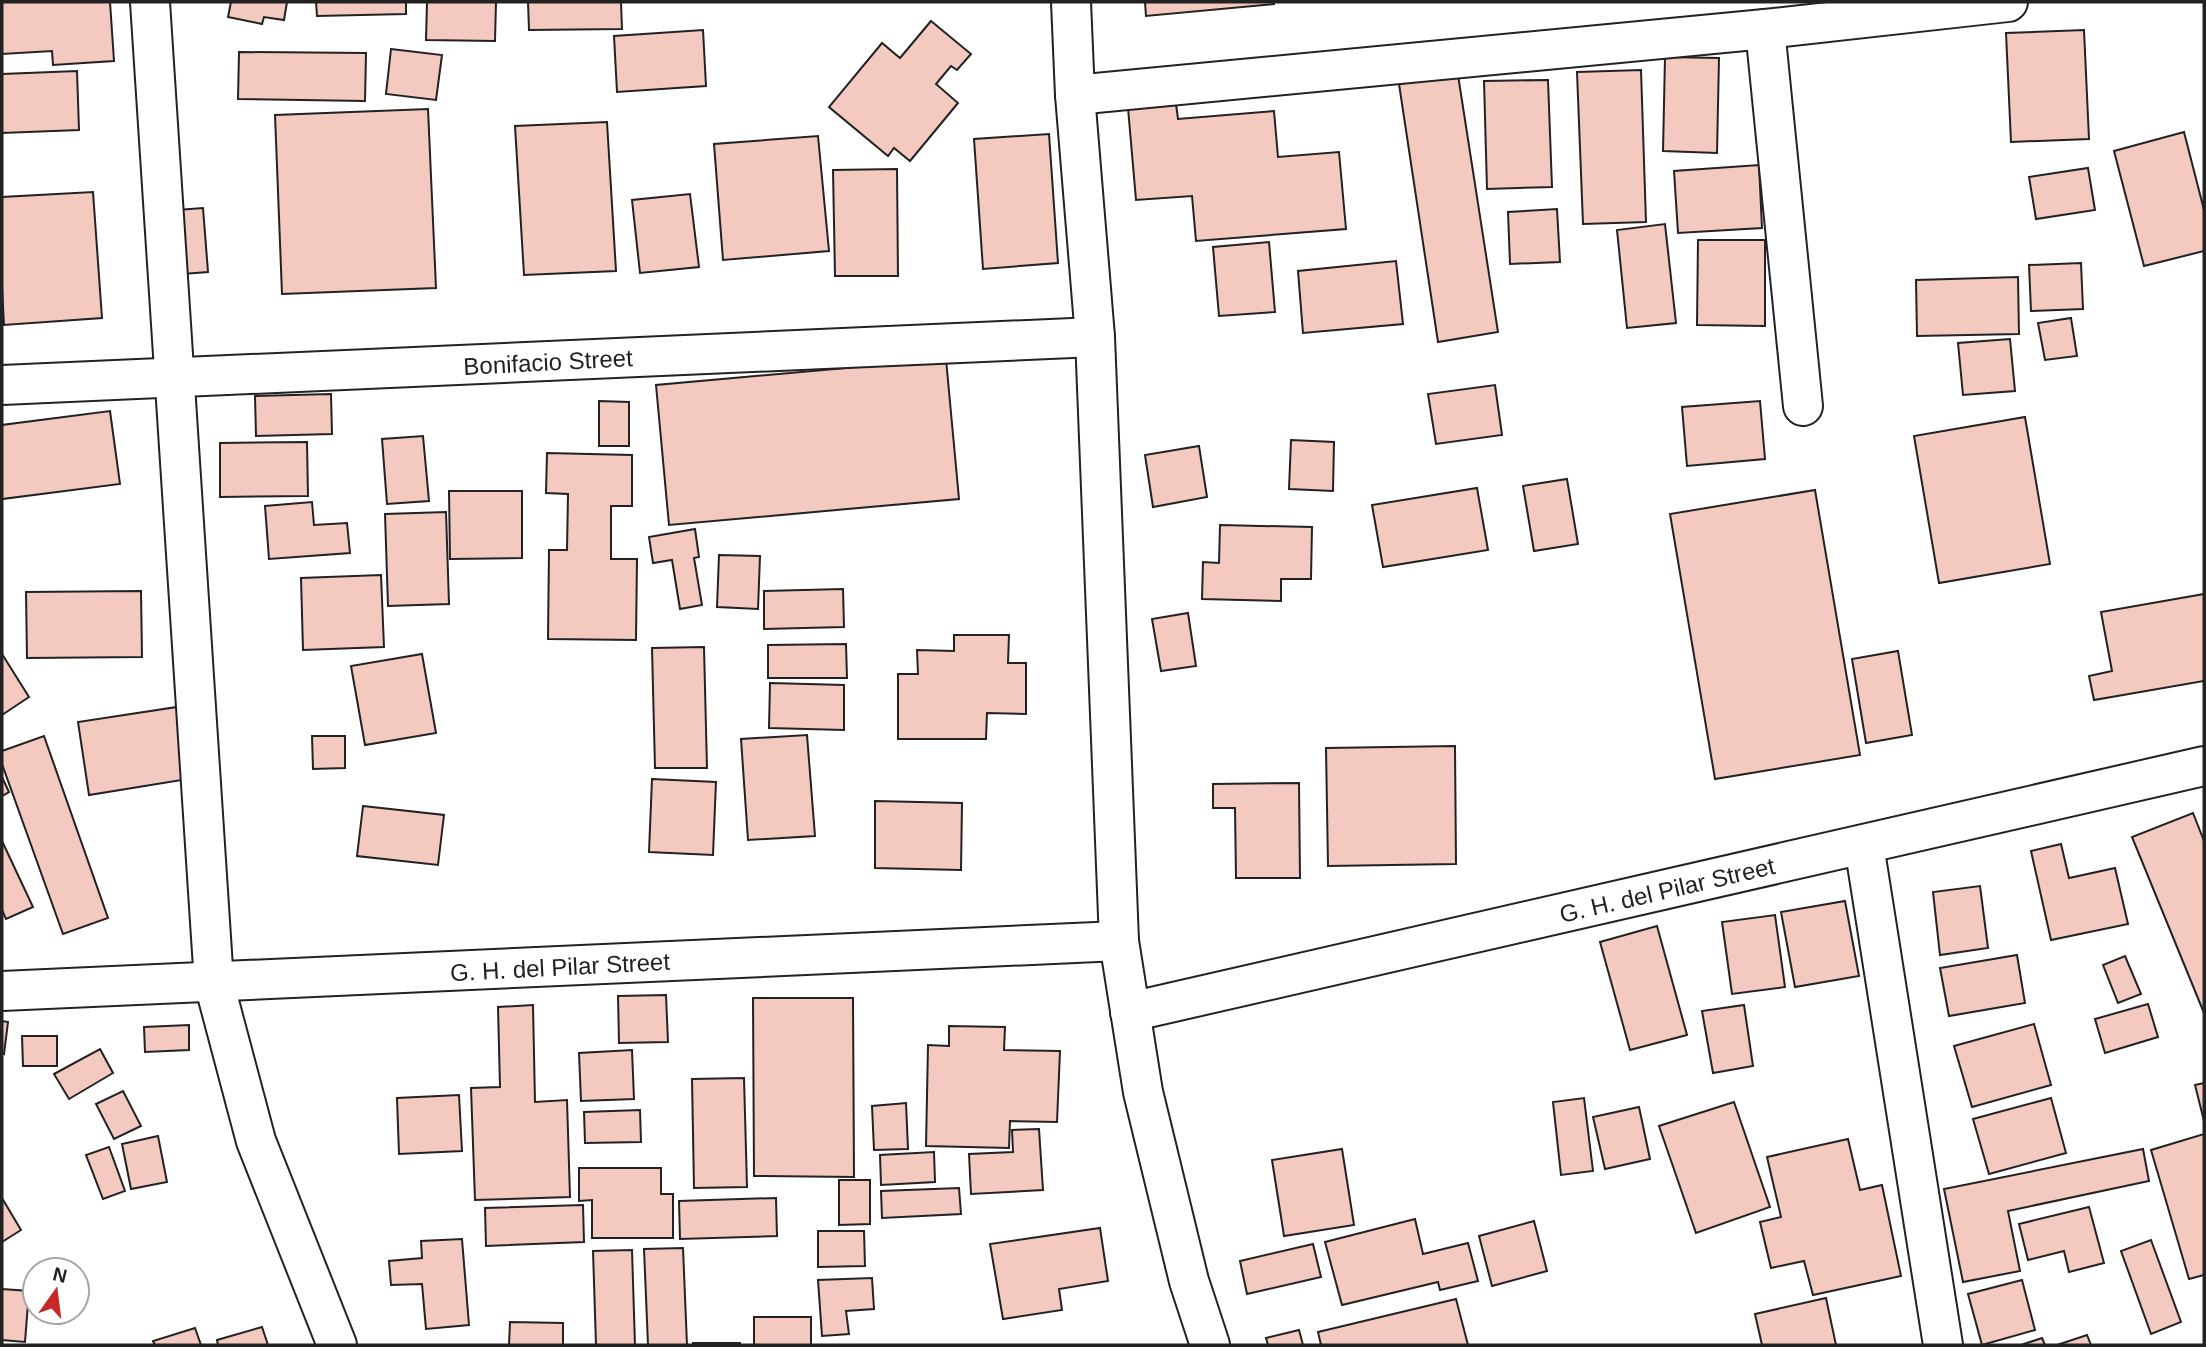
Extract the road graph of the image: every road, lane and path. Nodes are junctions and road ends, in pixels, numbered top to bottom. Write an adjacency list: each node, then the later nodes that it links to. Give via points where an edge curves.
1 (150, 2): 7 (street)
2 (1071, 2): 5 (street)
3 (2008, 2): 4 (street)
4 (1765, 29): 5 (street); 9 (street)
5 (1075, 95): 6 (street)
6 (1095, 337): 7 (street, Bonifacio Street); 12 (street)
7 (175, 379): 8 (street, Bonifacio Street); 13 (street)
8 (2, 385)
9 (1803, 406)
10 (2204, 766): 11 (street, G. H. del Pilar Street)
11 (1864, 845): 15 (street, G. H. del Pilar Street); 18 (street)
12 (1119, 941): 13 (street, G. H. del Pilar Street); 15 (street)
13 (214, 983): 14 (street, G. H. del Pilar Street); 16 (street, via 256,1141)
14 (2, 991)
15 (1130, 1012): 17 (street, via 1146,1106 1189,1281)
16 (337, 1345)
17 (1210, 1345)
18 (1943, 1345)

